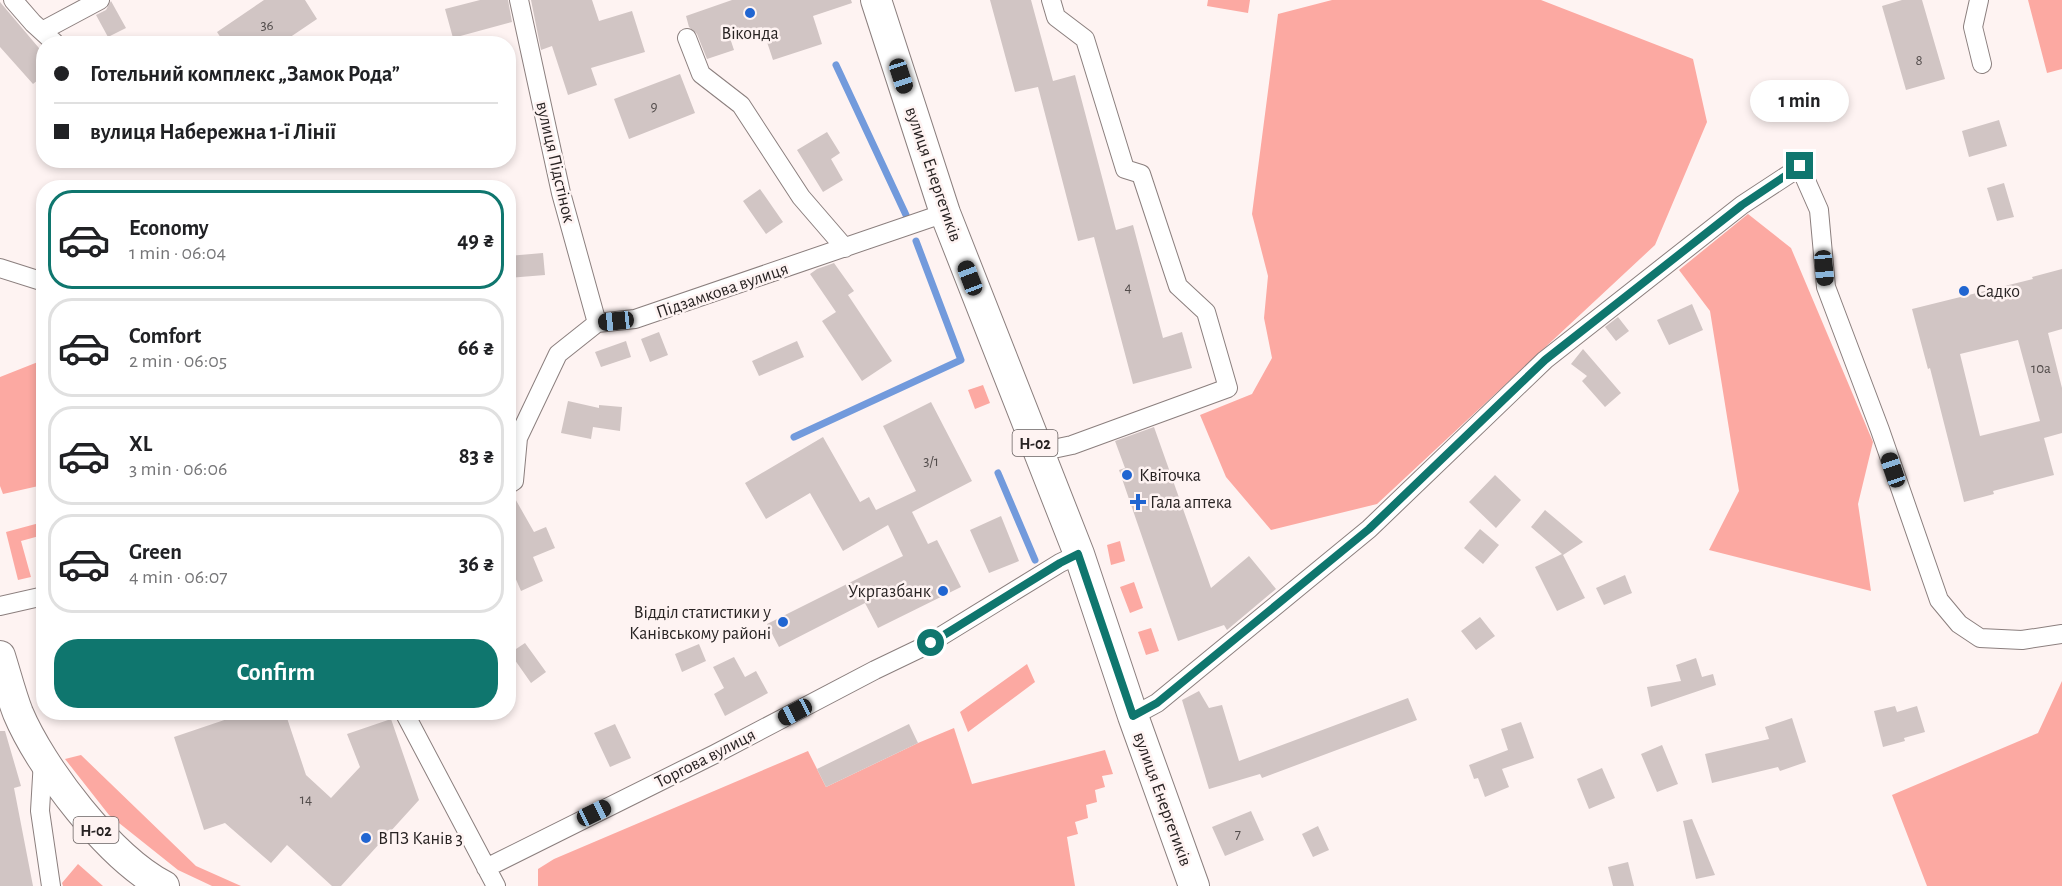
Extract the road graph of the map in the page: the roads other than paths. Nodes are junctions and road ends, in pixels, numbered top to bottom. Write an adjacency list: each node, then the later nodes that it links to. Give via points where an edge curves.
1 (13, 0): 7 (street)
2 (100, 0): 7 (street)
3 (519, 0): 15 (street, вулиця Підстінок, via 561,193)
4 (876, 0): 11 (main road, вулиця Енергетиків / Н-02)
5 (1051, 0): 17 (street, via 1056,17 1085,39 1125,169 1141,174 1178,286 1206,312 1228,388 1072,445)
6 (1979, 0): 10 (street, via 1973,27)
7 (42, 31): 8 (street)
8 (47, 36)
9 (687, 38): 12 (street, via 701,74 741,105 801,197)
10 (1982, 64)
11 (945, 213): 12 (street, Підзамкова вулиця); 17 (main road, вулиця Енергетиків / Н-02)
12 (845, 248): 15 (street, Підзамкова вулиця, via 635,319)
13 (0, 268): 14 (street)
14 (36, 279)
15 (597, 323): 16 (street, via 558,354)
16 (516, 429)
17 (1039, 452): 18 (main road, вулиця Енергетиків / Н-02)
18 (1078, 554): 23 (main road, вулиця Енергетиків / Н-02); 26 (street, Торгова вулиця, via 925,646)
19 (36, 598): 20 (street)
20 (0, 606)
21 (2062, 634): 23 (street, via 2022,640 1980,638 1959,624 1939,600 1826,287 1819,210 1800,166 1742,205 1545,360 1369,529 1157,703)
22 (0, 656): 25 (main road, Н-02, via 18,713)
23 (1133, 716): 30 (main road, вулиця Енергетиків / Н-02)
24 (408, 720): 26 (street)
25 (42, 760): 27 (street, via 40,811); 28 (main road, Н-02, via 98,832 148,878)
26 (486, 868): 29 (street)
27 (51, 886)
28 (164, 886)
29 (496, 886)
30 (1194, 886)

